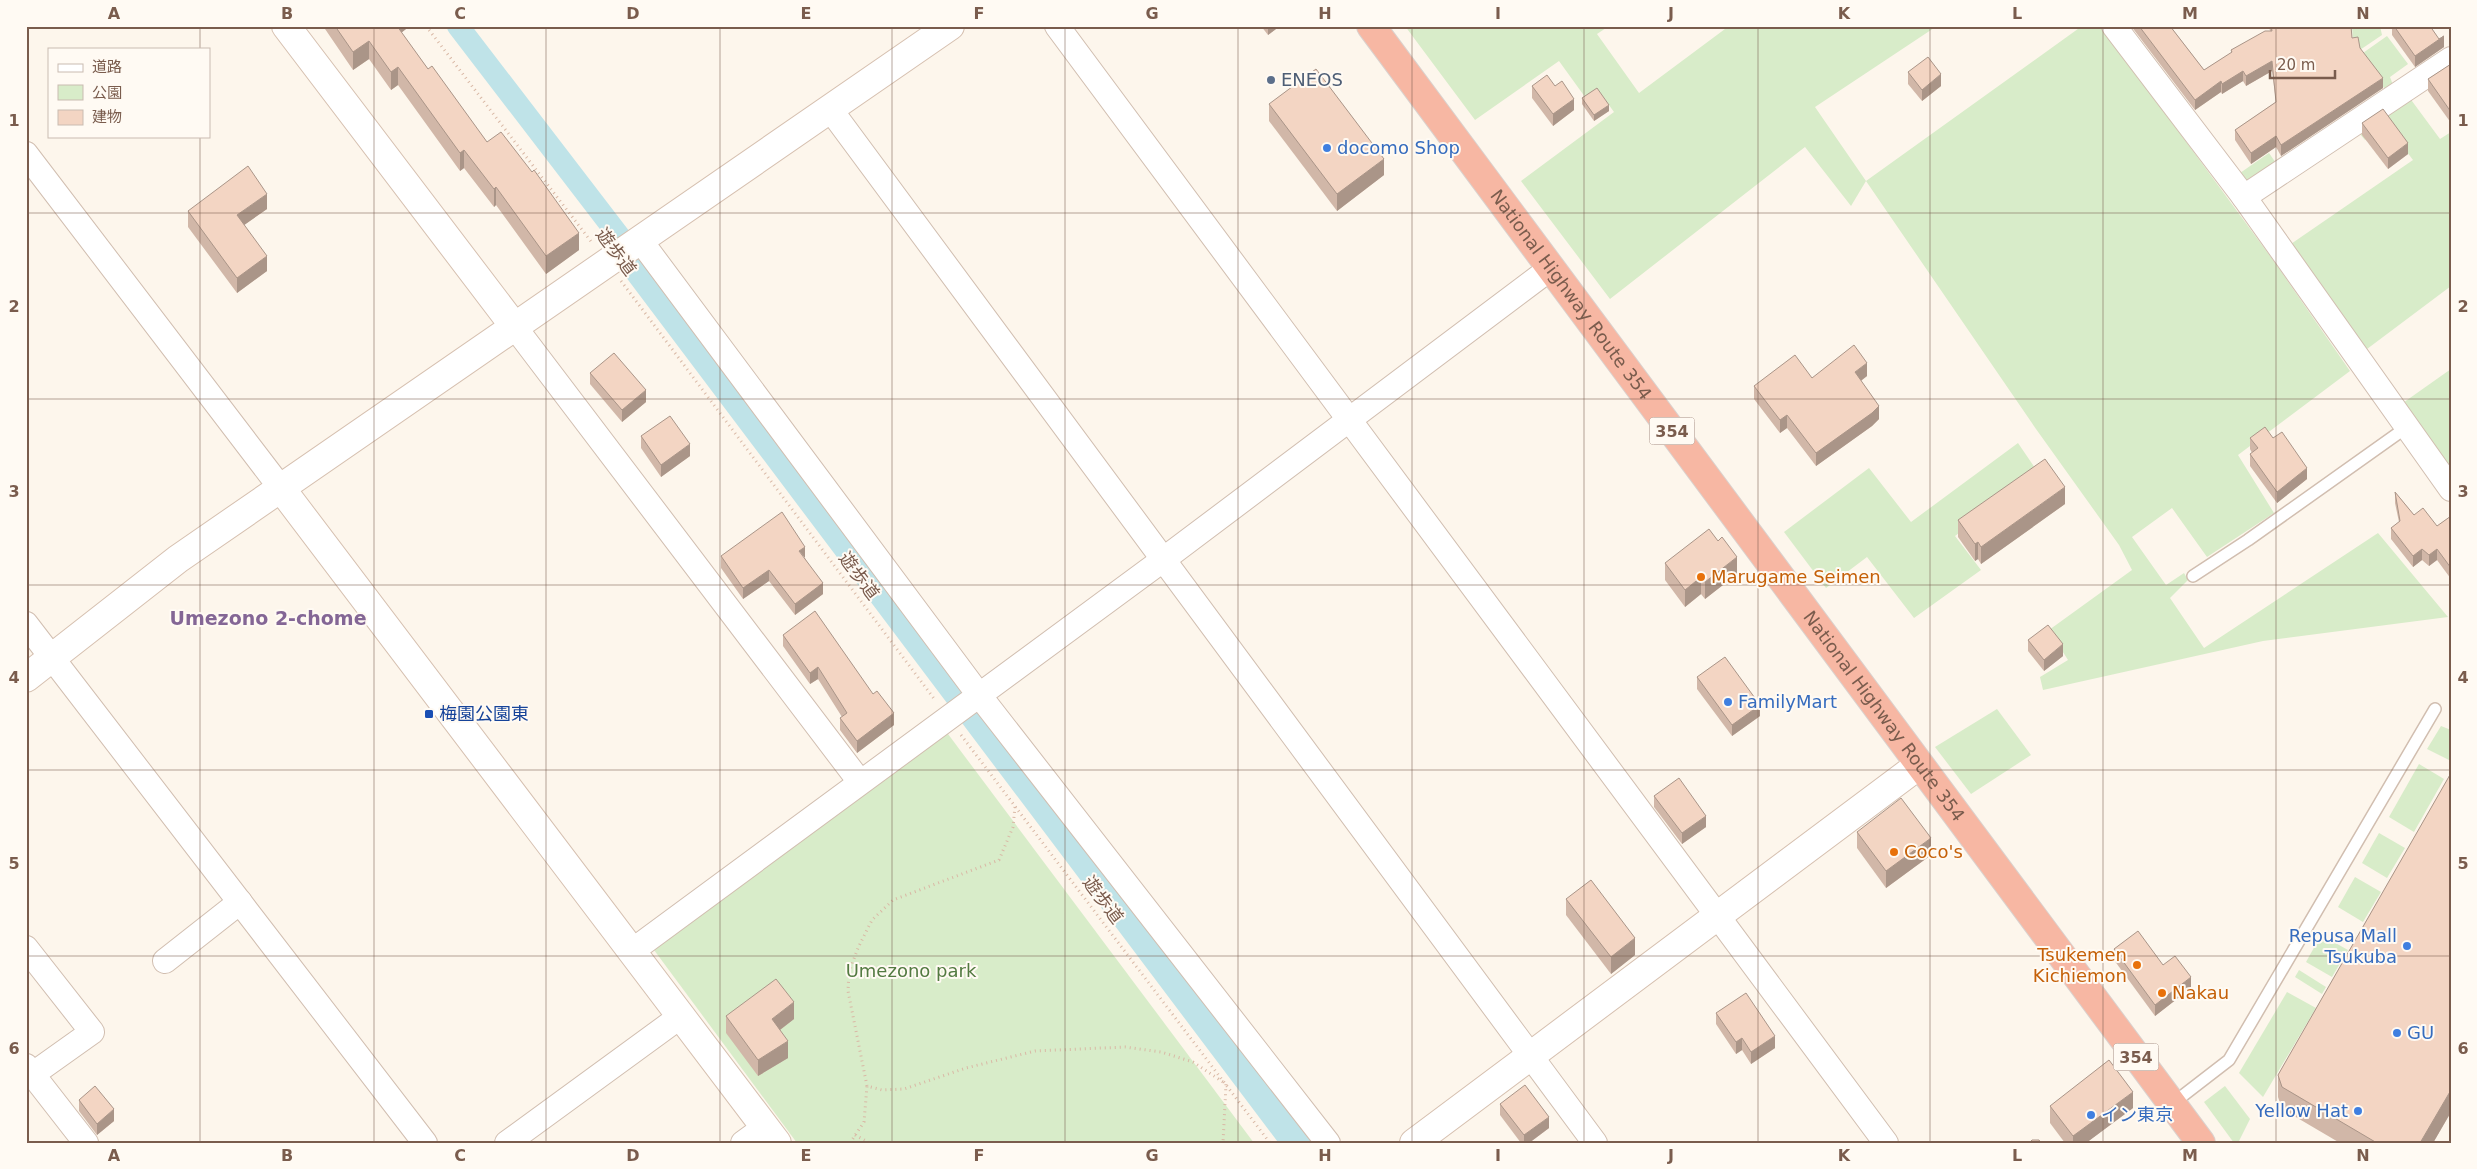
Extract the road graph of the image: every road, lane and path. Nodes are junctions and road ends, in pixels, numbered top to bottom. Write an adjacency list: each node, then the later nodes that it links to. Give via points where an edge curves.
1 (286, 26): 13 (street)
2 (426, 26): 11 (path, 遊歩道)
3 (950, 26): 8 (street)
4 (1057, 26): 14 (street)
5 (1371, 26): 12 (highway, National Highway Route 354 / 354)
6 (2114, 26): 10 (street)
7 (2451, 59): 10 (street)
8 (830, 109): 11 (street); 18 (street)
9 (26, 154): 16 (street)
10 (2244, 198): 15 (street)
11 (626, 249): 13 (street); 23 (street); 25 (path, 遊歩道)
12 (1551, 268): 14 (street); 26 (highway, National Highway Route 354 / 354)
13 (514, 326): 16 (street); 27 (street)
14 (1348, 418): 18 (street); 30 (street)
15 (2406, 427): 17 (street); 19 (lane)
16 (280, 487): 21 (street, via 178,559); 32 (street)
17 (2451, 489)
18 (1164, 559): 23 (street); 35 (street)
19 (2193, 576)
20 (26, 624): 21 (street)
21 (52, 658): 22 (street); 29 (street)
22 (26, 678)
23 (978, 696): 25 (street); 50 (street)
24 (2435, 709): 39 (lane, via 2229,1060)
25 (949, 718): 27 (street); 28 (path, 遊歩道)
26 (1919, 765): 30 (street); 39 (highway, National Highway Route 354 / 354)
27 (860, 782): 32 (street)
28 (1015, 807): 37 (path, 遊歩道); 38 (path, via 1013,826 998,860 892,900 872,920 849,972 848,991)
29 (240, 902): 33 (street); 43 (street)
30 (1717, 915): 35 (street); 53 (street)
31 (26, 948): 36 (street, via 92,1032)
32 (632, 950): 34 (street)
33 (165, 961)
34 (681, 1016): 40 (street); 44 (street)
35 (1530, 1055): 51 (street); 52 (street)
36 (29, 1070): 42 (street)
37 (1226, 1084): 38 (path, via 1193,1062 1161,1052 1125,1048 1035,1051 966,1068 904,1089 882,1090); 48 (path); 49 (path, 遊歩道)
38 (867, 1086): 41 (path, via 864,1122)
39 (2172, 1104): 54 (highway, National Highway Route 354 / 354)
40 (771, 1135): 45 (street)
41 (856, 1135): 46 (path); 47 (path)
42 (86, 1143)
43 (425, 1143)
44 (507, 1143)
45 (743, 1143)
46 (850, 1143)
47 (870, 1143)
48 (1223, 1143)
49 (1270, 1143)
50 (1328, 1143)
51 (1414, 1143)
52 (1596, 1143)
53 (1886, 1143)
54 (2201, 1143)

